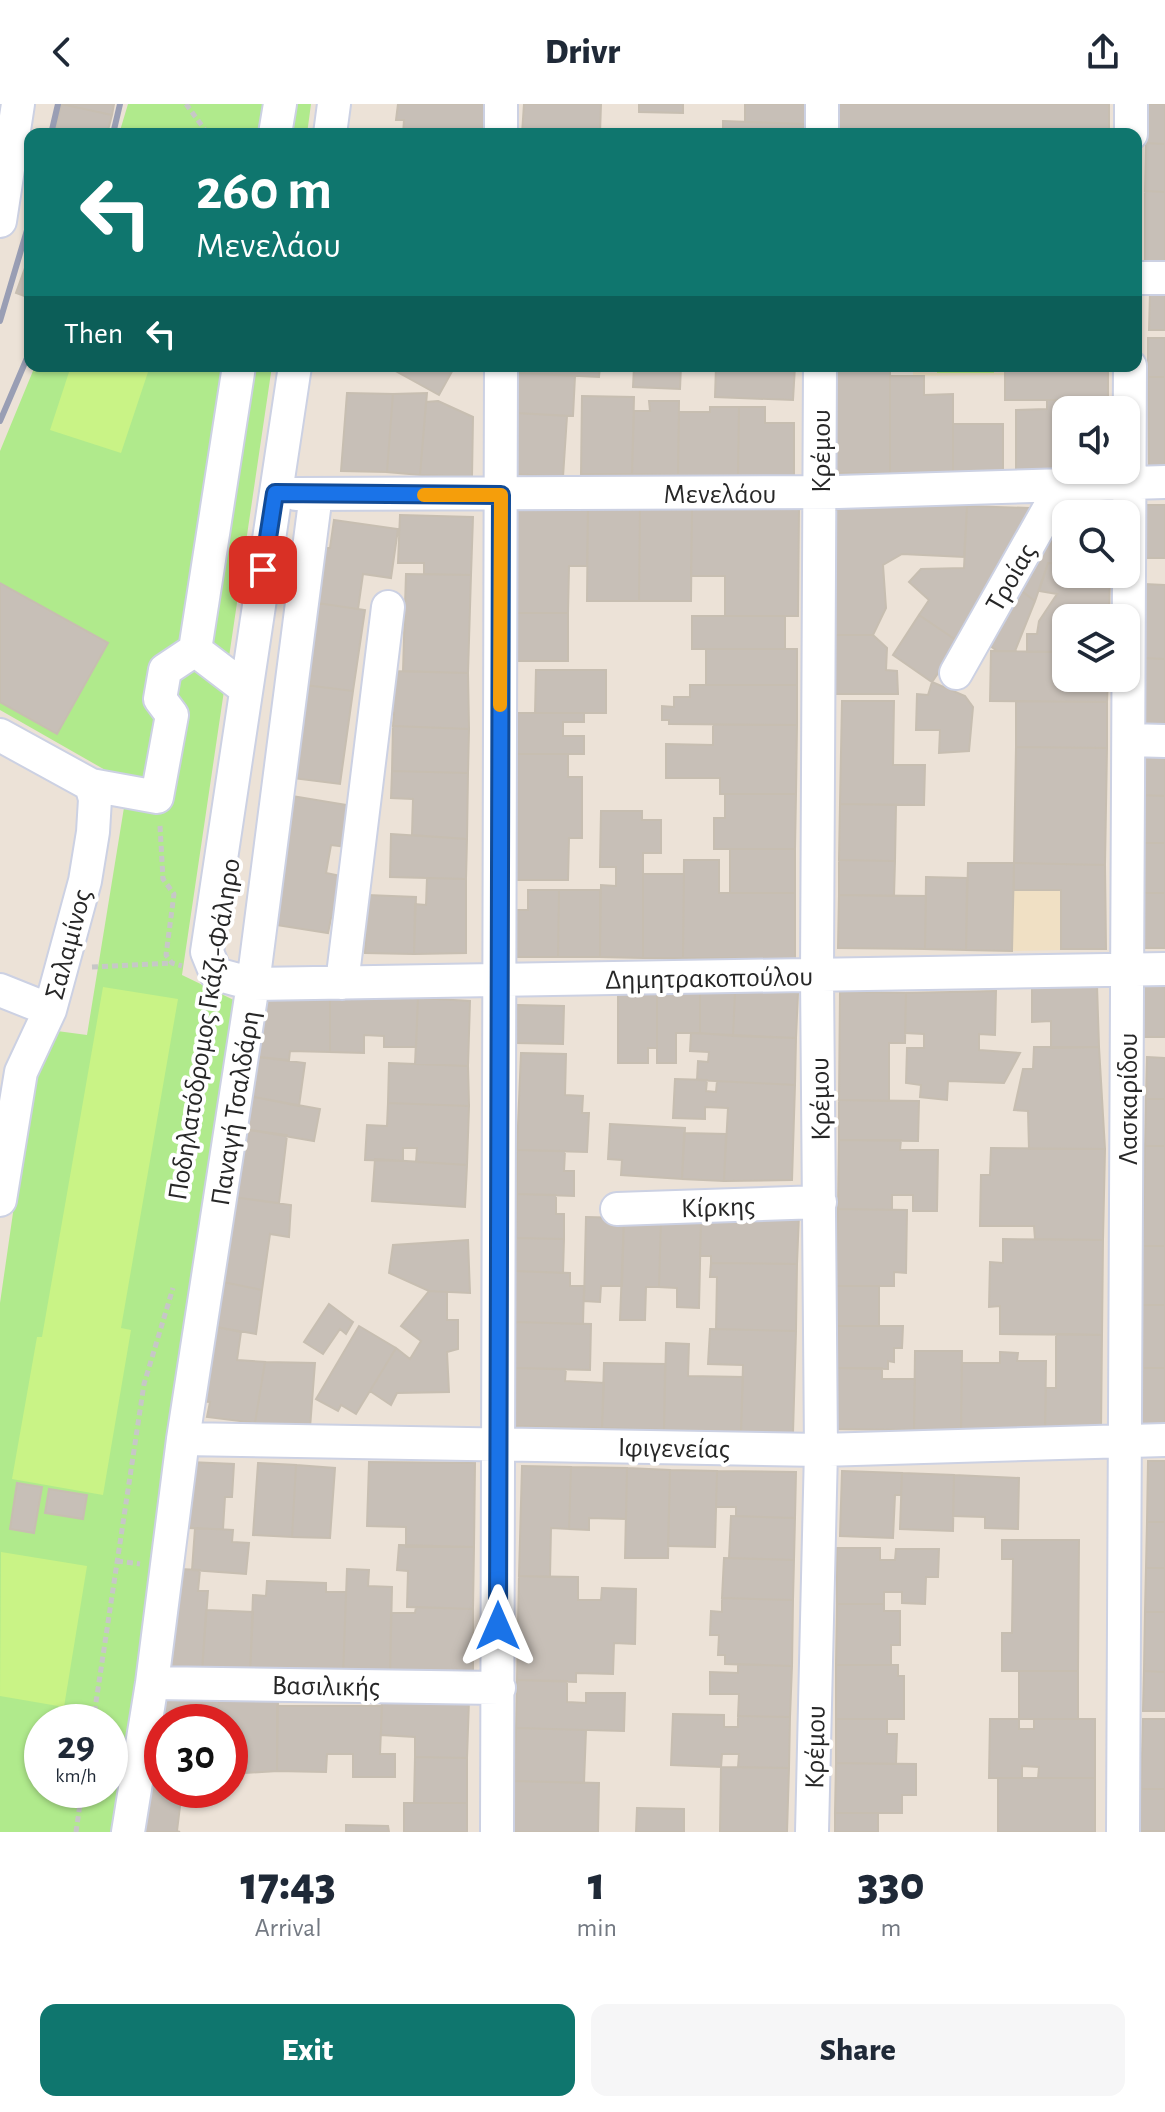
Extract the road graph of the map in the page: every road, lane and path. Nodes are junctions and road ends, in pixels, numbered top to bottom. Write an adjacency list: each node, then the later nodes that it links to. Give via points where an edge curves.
1 (18, 104): 14 (street)
2 (186, 104): 8 (path)
3 (280, 104): 9 (street)
4 (334, 104): 10 (street)
5 (501, 104): 11 (street)
6 (822, 104): 12 (street)
7 (1131, 104): 13 (street)
8 (204, 128)
9 (276, 128)
10 (331, 128)
11 (501, 128)
12 (822, 128)
13 (1131, 128)
14 (0, 221)
15 (1142, 278): 16 (street)
16 (1165, 278)
17 (238, 372): 33 (street)
18 (294, 372): 28 (street, Παναγή Τσαλδάρη)
19 (501, 372): 31 (street)
20 (820, 372): 29 (street, Κρέμου)
21 (1130, 372): 22 (street, Λασκαρίδου)
22 (1130, 396)
23 (1140, 482): 24 (street, Μενελάου)
24 (1165, 482)
25 (1052, 483): 29 (street, Μενελάου)
26 (1063, 484): 34 (street, Τροίας)
27 (1130, 484): 37 (street, Λασκαρίδου)
28 (275, 493): 30 (street, Μενελάου); 35 (street, Παναγή Τσαλδάρη)
29 (819, 493): 31 (street, Μενελάου); 46 (street, Κρέμου)
30 (316, 494): 31 (street, Μενελάου); 49 (street)
31 (501, 495): 47 (street)
32 (388, 607): 48 (street)
33 (195, 650): 35 (street); 40 (street, via 165,670 160,699 172,715)
34 (956, 673)
35 (246, 689): 45 (street, Παναγή Τσαλδάρη, via 207,952)
36 (0, 735): 39 (street)
37 (1129, 740): 38 (street); 44 (street, Λασκαρίδου)
38 (1165, 741)
39 (91, 785): 40 (street); 42 (street, Σαλαμίνος, via 93,832)
40 (157, 797): 41 (path, via 163,879 174,894 166,955)
41 (172, 963): 42 (path); 45 (path)
42 (63, 968): 51 (street, Σαλαμίνος)
43 (1165, 969): 44 (street, Δημητρακοπούλου)
44 (1128, 970): 46 (street, Δημητρακοπούλου); 57 (street, Λασκαρίδου)
45 (216, 974): 49 (street, Παναγή Τσαλδάρη)
46 (817, 975): 47 (street, Δημητρακοπούλου); 53 (street, Κρέμου)
47 (500, 980): 48 (street, Δημητρακοπούλου); 59 (street)
48 (342, 983): 49 (street, Δημητρακοπούλου)
49 (253, 984): 56 (street, Παναγή Τσαλδάρη)
50 (0, 990): 51 (street)
51 (50, 1010): 52 (street, Σαλαμίνος, via 21,1072)
52 (0, 1200)
53 (820, 1202): 54 (street, Κίρκης); 60 (street, Κρέμου)
54 (617, 1209)
55 (176, 1280): 63 (path, via 144,1384)
56 (183, 1439): 59 (street, Ιφιγενείας); 61 (street, Παναγή Τσαλδάρη)
57 (1126, 1440): 58 (street, Ιφιγενείας); 60 (street, Ιφιγενείας); 69 (street, Λασκαρίδου)
58 (1165, 1440)
59 (497, 1442): 60 (street, Ιφιγενείας); 62 (street)
60 (821, 1450): 68 (street, Κρέμου)
61 (152, 1683): 62 (street, Βασιλικής); 66 (street, Παναγή Τσαλδάρη)
62 (499, 1688): 67 (street)
63 (96, 1704)
64 (79, 1808): 65 (path)
65 (76, 1832)
66 (128, 1832)
67 (497, 1832)
68 (812, 1832)
69 (1123, 1832)

